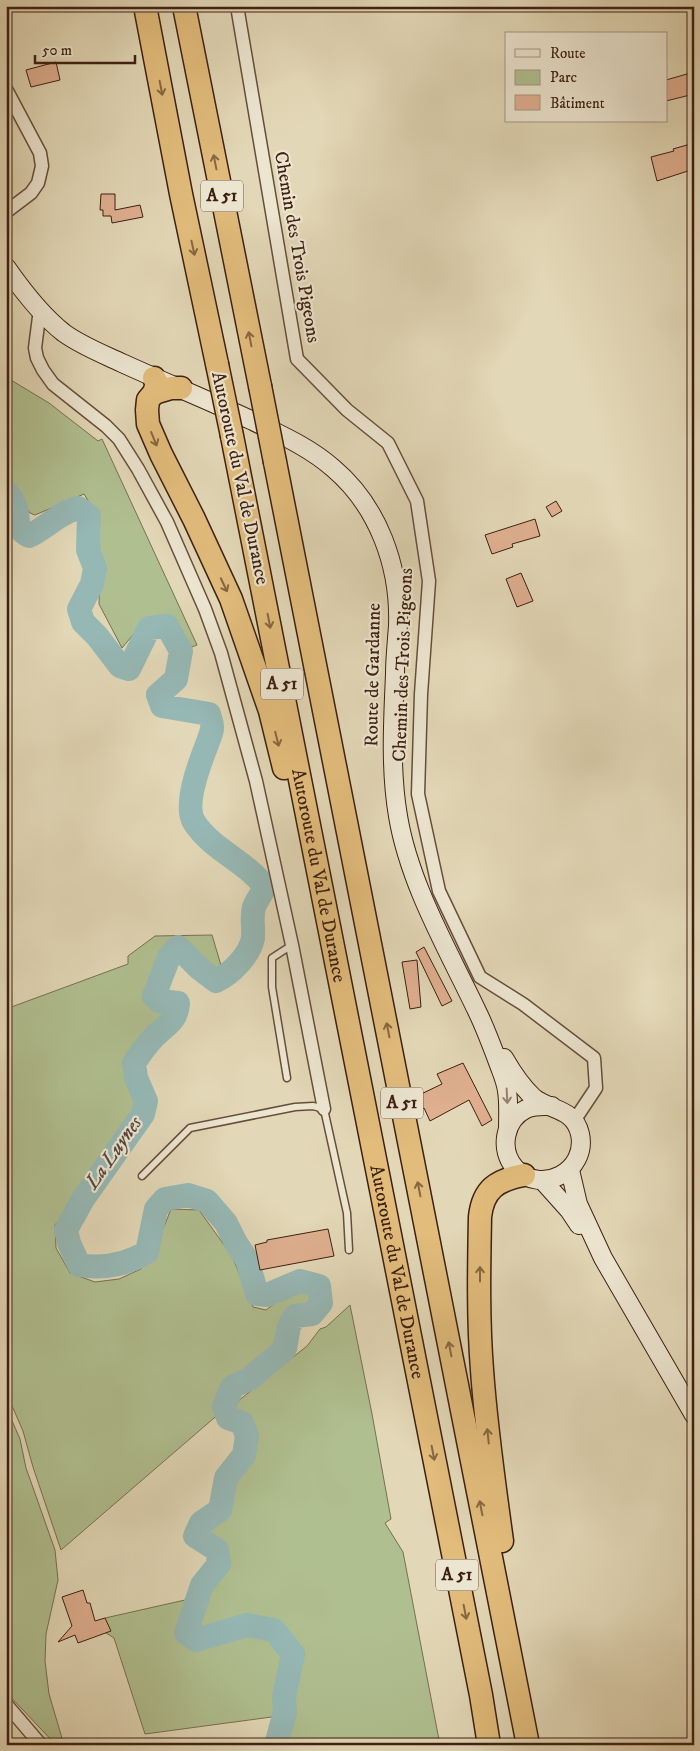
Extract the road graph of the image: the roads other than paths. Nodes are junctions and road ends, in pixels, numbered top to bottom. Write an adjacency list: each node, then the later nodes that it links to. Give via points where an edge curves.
1 (145, 6): 16 (highway, Autoroute du Val de Durance / A 51, one-way to 16, bridge)
2 (184, 6): 27 (highway, Autoroute du Val de Durance / A 51, one-way to 2, bridge)
3 (237, 6): 15 (street, Chemin des Trois Pigeons, via 297,359 347,410 388,443 418,500 429,581 418,794 439,891 480,977 523,1004 594,1058 596,1088)
4 (6, 89): 5 (street, via 40,153 42,166 38,184 31,193)
5 (6, 212)
6 (6, 267): 7 (main road)
7 (40, 309): 8 (main road, via 54,325 74,339); 10 (street, via 35,348 43,370 53,384 119,440 167,522 205,609 221,653 256,781)
8 (154, 386): 9 (highway); 16 (highway, one-way to 16, via 148,400 148,424 231,600 270,711)
9 (181, 388): 11 (main road, Route de Gardanne, via 316,454 362,497 378,526 389,554 396,593 398,622 393,757 394,791 402,839 421,894)
10 (292, 945): 12 (lane, via 272,958 272,987); 14 (street)
11 (487, 1033): 13 (main road, via 522,1084 535,1098); 17 (main road, one-way to 17, via 507,1089)
12 (287, 1078)
13 (552, 1106): 15 (main road); 17 (main road, via 526,1109)
14 (324, 1110): 19 (lane, via 313,1106 295,1107 190,1128); 21 (lane, via 347,1213)
15 (574, 1121): 18 (main road, via 580,1133 581,1146 578,1159)
16 (370, 1128): 26 (highway, Autoroute du Val de Durance / A 51, one-way to 26)
17 (508, 1129): 20 (main road, via 506,1145 510,1160 516,1168)
18 (570, 1170): 20 (main road, via 558,1178); 22 (main road, via 578,1204)
19 (142, 1176)
20 (534, 1178): 22 (main road, via 569,1210); 27 (highway, one-way to 20, via 488,1436 482,1369 480,1218 481,1207 495,1185 504,1180)
21 (348, 1250)
22 (603, 1258): 23 (main road)
23 (694, 1416)
24 (6, 1704): 25 (street)
25 (41, 1745)
26 (489, 1745)
27 (528, 1745)

